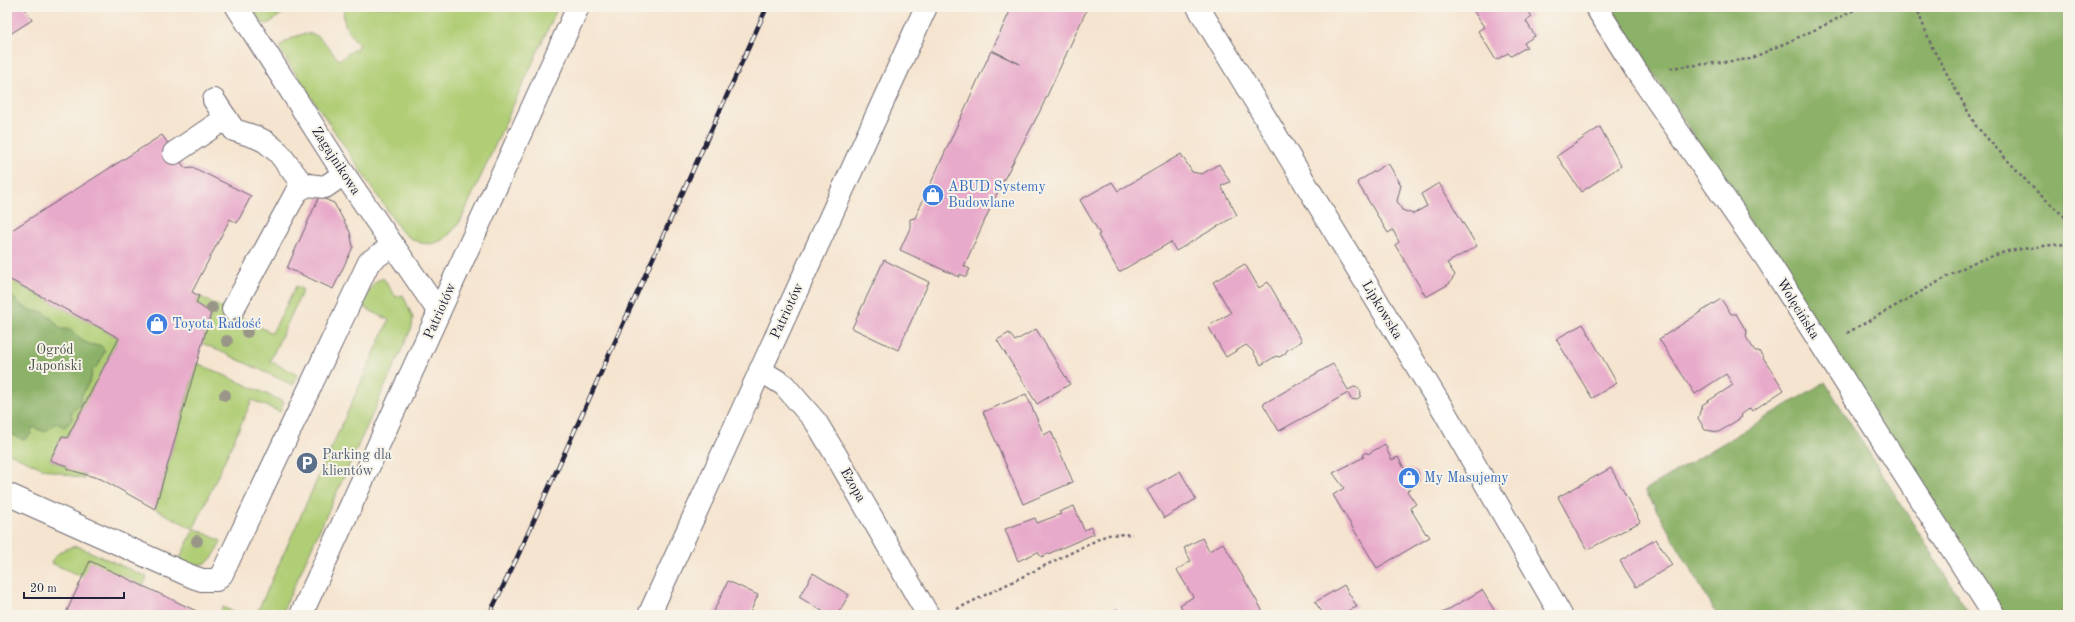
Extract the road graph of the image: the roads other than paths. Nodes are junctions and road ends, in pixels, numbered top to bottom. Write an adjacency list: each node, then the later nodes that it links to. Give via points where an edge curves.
1 (237, 7): 7 (street, Zagajnikowa)
2 (578, 7): 11 (street, Patriotów)
3 (926, 7): 12 (street, Patriotów)
4 (1198, 7): 17 (street, Lipkowska, via 1444,411)
5 (1596, 7): 18 (street, Wolęcińska, via 1637,72 1768,261)
6 (174, 153): 8 (street, via 220,109 237,132 256,137 278,152 294,175 304,184)
7 (344, 174): 8 (street, via 325,187); 9 (street, Zagajnikowa)
8 (308, 184): 10 (street, via 297,191)
9 (392, 246): 11 (street, Zagajnikowa); 13 (street, via 369,262 222,574 216,580 192,577)
10 (232, 309)
11 (439, 312): 14 (street, Patriotów)
12 (760, 370): 15 (street, Patriotów); 16 (street, Ezopa, via 784,385 816,422)
13 (7, 494)
14 (301, 615)
15 (649, 615)
16 (928, 615)
17 (1561, 615)
18 (1994, 615)

